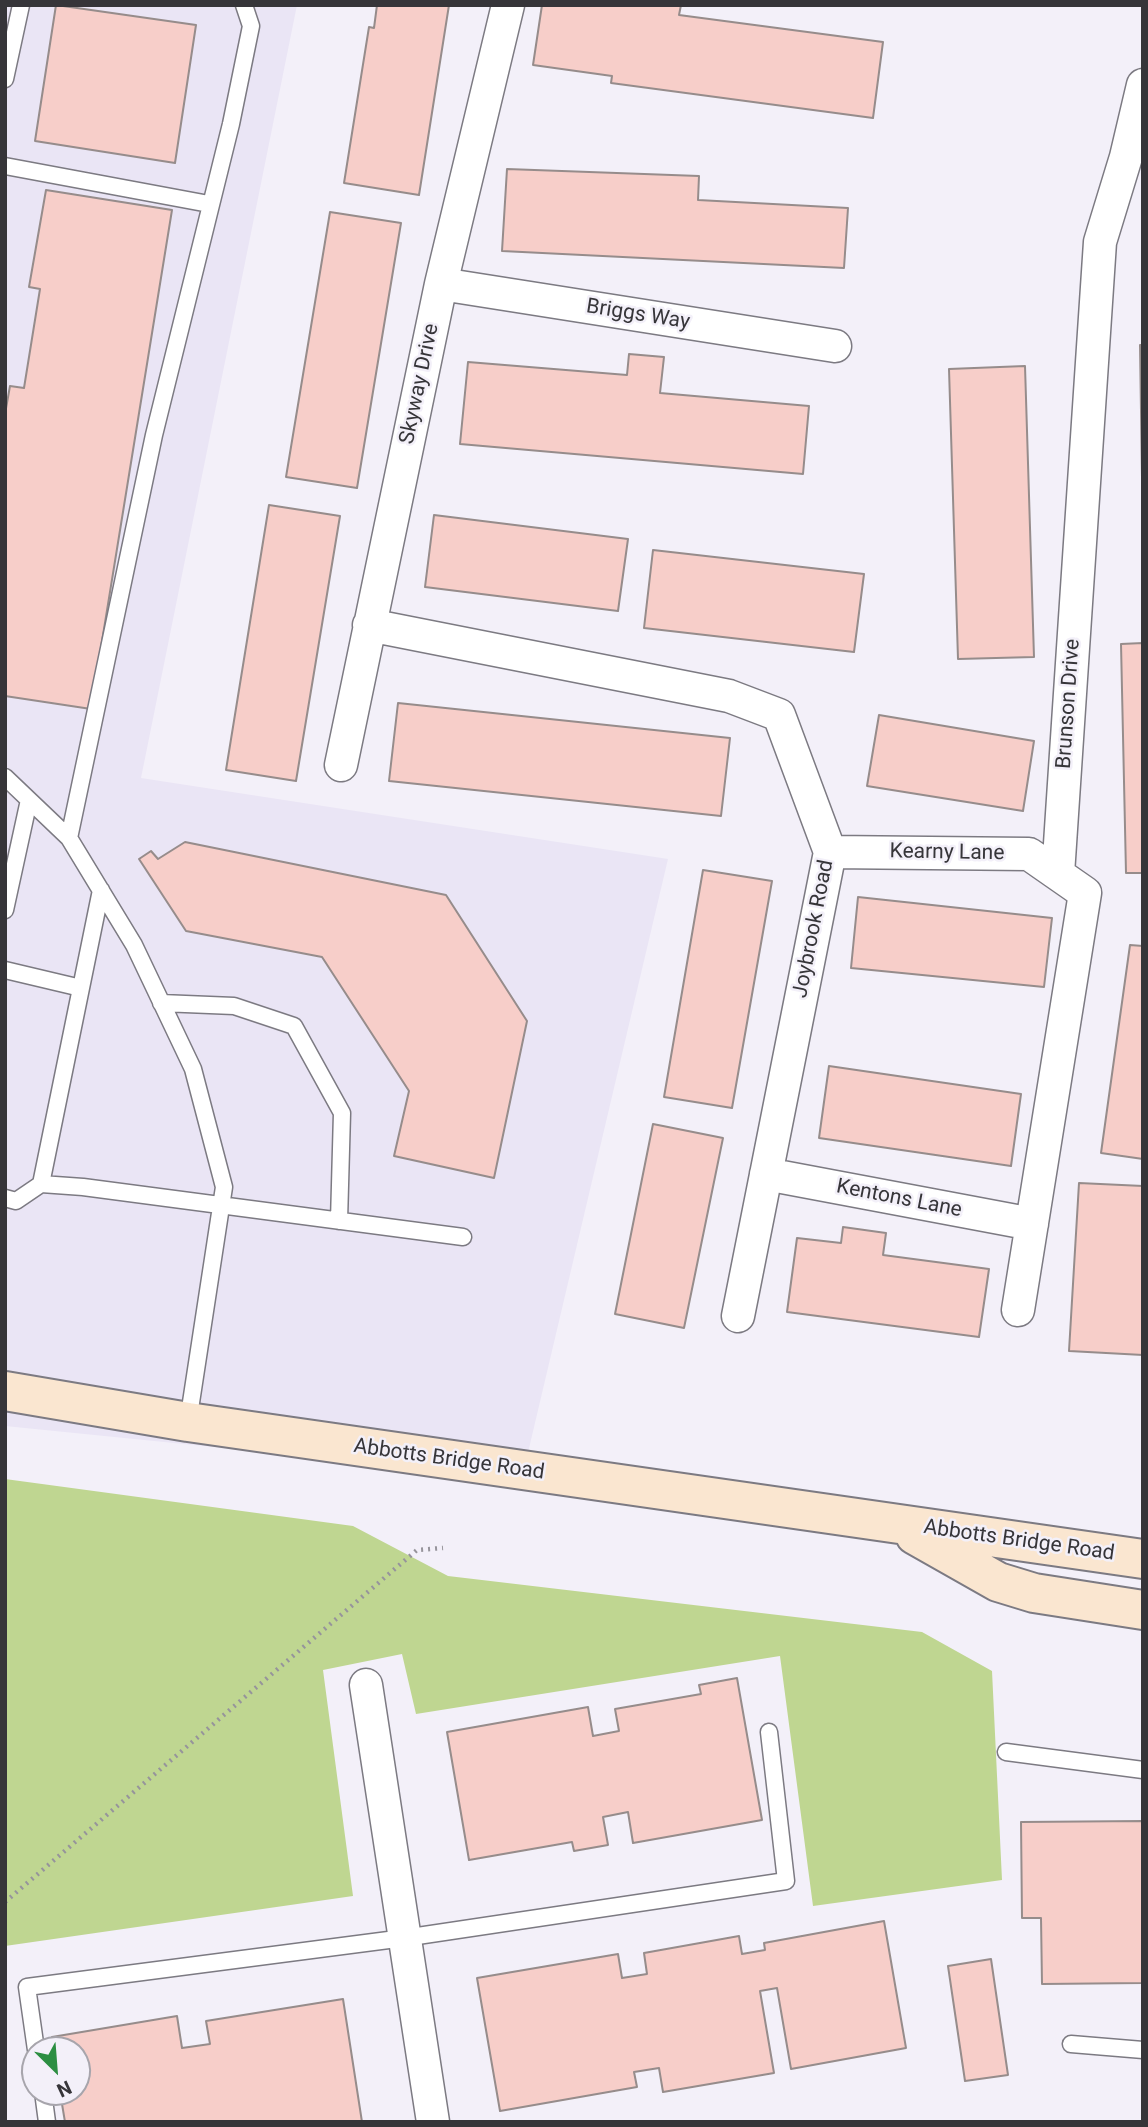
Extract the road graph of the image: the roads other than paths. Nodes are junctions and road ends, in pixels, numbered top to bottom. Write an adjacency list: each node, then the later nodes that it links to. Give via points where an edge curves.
1 (21, 5): 4 (lane)
2 (244, 5): 7 (lane, via 251,26)
3 (508, 5): 8 (street, Skyway Drive)
4 (5, 79)
5 (1143, 85): 16 (street, Brunson Drive, via 1100,242)
6 (5, 166): 7 (lane)
7 (209, 204): 14 (lane, via 108,642)
8 (441, 284): 9 (street, Briggs Way); 10 (street, Skyway Drive)
9 (835, 346)
10 (369, 625): 11 (street, Skyway Drive); 15 (street, Joybrook Road, via 729,696 779,715)
11 (341, 765)
12 (5, 777): 13 (lane)
13 (29, 800): 14 (lane); 18 (lane)
14 (69, 838): 17 (lane)
15 (830, 852): 16 (street, Kearny Lane, via 1029,854); 22 (street, Joybrook Road)
16 (1058, 874): 27 (street, via 1085,893)
17 (100, 890): 20 (lane); 21 (lane, via 134,945)
18 (5, 910)
19 (5, 970): 20 (lane)
20 (81, 988): 23 (lane)
21 (161, 1003): 25 (lane, via 192,1069 224,1187); 26 (lane, via 234,1006 294,1026 342,1114)
22 (766, 1174): 27 (street, Kentons Lane); 30 (street, Joybrook Road)
23 (41, 1184): 24 (lane, via 16,1201); 25 (lane)
24 (5, 1198)
25 (221, 1208): 26 (lane); 32 (lane)
26 (339, 1222): 28 (lane)
27 (1032, 1224): 29 (street)
28 (463, 1237)
29 (1018, 1310)
30 (738, 1317)
31 (5, 1391): 32 (main road, Abbotts Bridge Road)
32 (188, 1422): 33 (main road, Abbotts Bridge Road)
33 (895, 1524): 35 (main road, Abbotts Bridge Road); 37 (main road, Abbotts Bridge Road, via 998,1582 1034,1593)
34 (1143, 1539): 35 (street)
35 (1105, 1553): 36 (main road, Abbotts Bridge Road)
36 (1143, 1559)
37 (1143, 1610)
38 (366, 1685): 42 (street)
39 (769, 1732): 42 (lane, via 786,1881)
40 (1006, 1752): 41 (lane)
41 (1143, 1770)
42 (404, 1938): 43 (lane, via 27,1987); 46 (street)
43 (34, 2036)
44 (1071, 2044): 45 (lane)
45 (1143, 2050)
46 (433, 2122)

